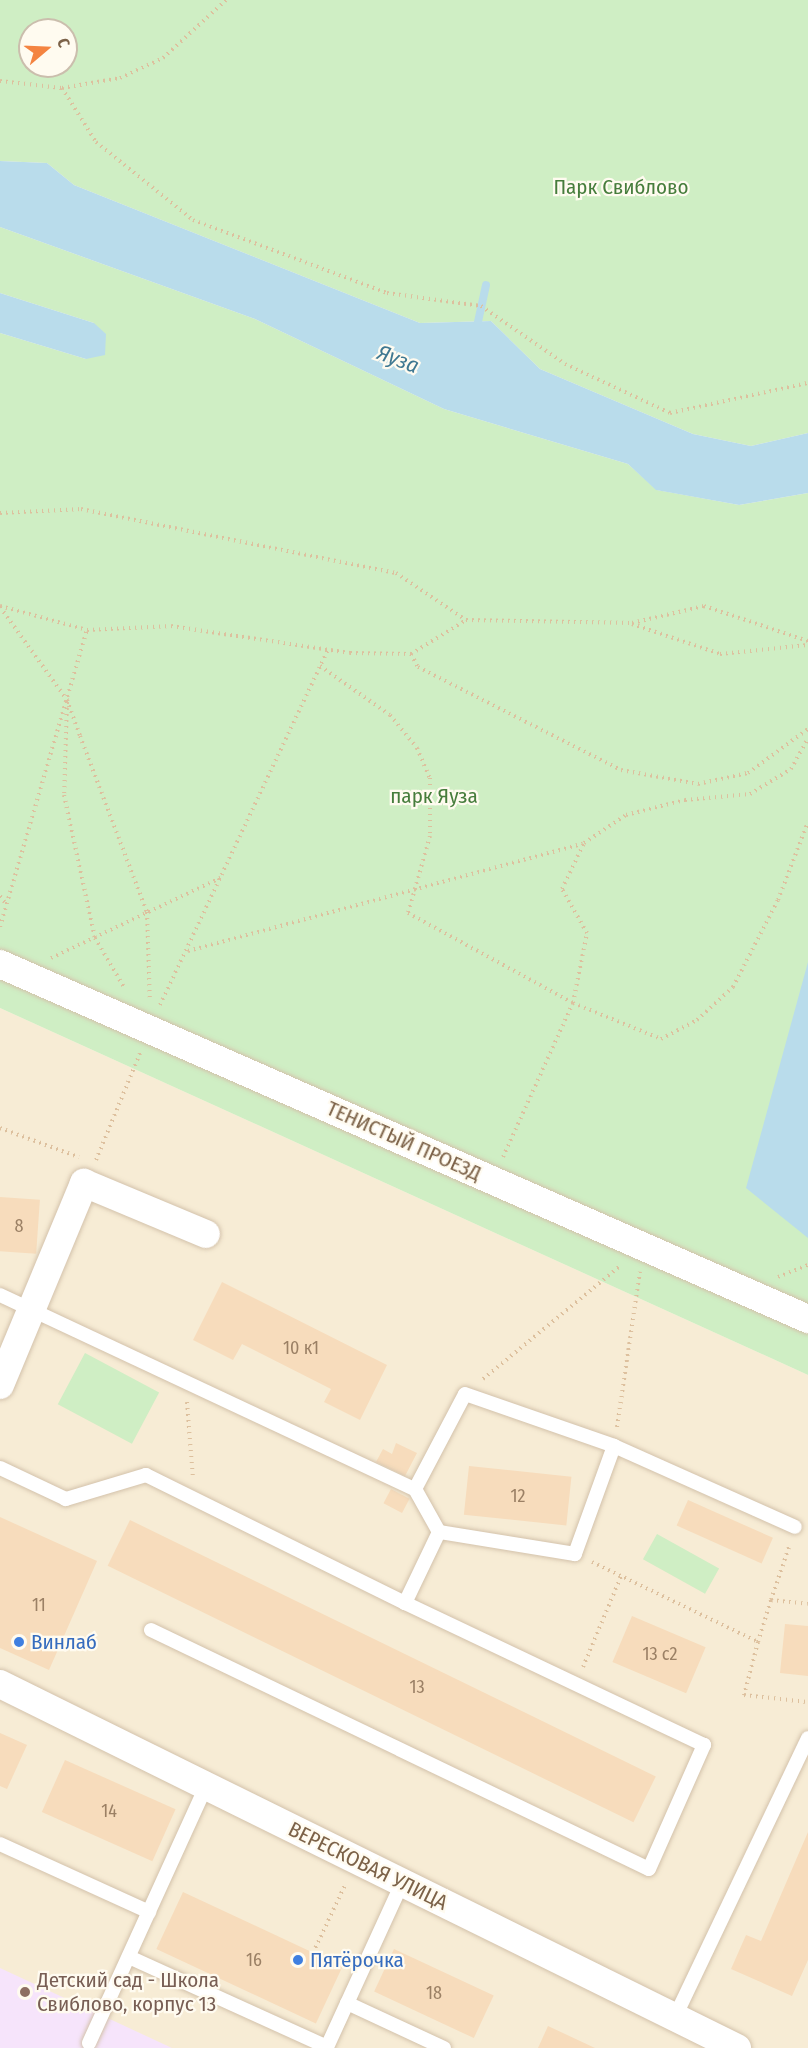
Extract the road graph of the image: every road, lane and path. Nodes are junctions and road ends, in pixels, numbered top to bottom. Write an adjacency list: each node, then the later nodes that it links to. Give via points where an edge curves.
1 (226, 0): 3 (path, via 162,58 120,78)
2 (0, 81): 3 (path)
3 (62, 88): 4 (path, via 96,142 194,220 387,293 481,306 565,364 670,413)
4 (808, 383)
5 (0, 513): 7 (path, via 81,509 396,573)
6 (0, 606): 9 (path); 14 (path)
7 (466, 620): 8 (path); 12 (path)
8 (632, 623): 10 (path, via 720,654); 10 (path, via 704,606)
9 (87, 630): 11 (path, via 171,626); 14 (path)
10 (808, 643)
11 (329, 648): 12 (path); 13 (path)
12 (411, 654): 15 (path, via 418,667 621,770 698,784 748,773)
13 (320, 666): 19 (path); 20 (path, via 390,716 417,748 430,778 430,836)
14 (67, 700): 22 (path); 23 (path); 25 (path, via 64,795)
15 (808, 729)
16 (808, 738): 18 (path, via 791,769 750,794 685,800 626,815)
17 (808, 822): 28 (path, via 778,900 733,987 697,1020 662,1039)
18 (584, 843): 20 (path); 28 (path, via 561,889 587,933)
19 (222, 877): 23 (path); 26 (path)
20 (414, 890): 26 (path); 28 (path, via 408,913)
21 (0, 896): 22 (path)
22 (7, 904): 24 (path)
23 (147, 912): 25 (path); 29 (path, via 152,968)
24 (0, 927)
25 (95, 938): 27 (path); 29 (path)
26 (187, 951): 29 (path)
27 (10, 968): 29 (street, ТЕНИСТЫЙ ПРОЕЗД)
28 (573, 1003): 33 (path)
29 (148, 1029): 31 (path); 33 (street, ТЕНИСТЫЙ ПРОЕЗД)
30 (0, 1128): 31 (path)
31 (95, 1163): 32 (path)
32 (101, 1171)
33 (492, 1180): 35 (street, ТЕНИСТЫЙ ПРОЕЗД)
34 (206, 1234): 37 (street, via 84,1183)
35 (643, 1246): 38 (street, ТЕНИСТЫЙ ПРОЕЗД); 41 (path); 42 (path)
36 (0, 1295): 37 (lane)
37 (32, 1308): 39 (lane); 40 (street)
38 (808, 1319)
39 (185, 1380): 44 (lane); 45 (path)
40 (0, 1385)
41 (465, 1394): 42 (lane); 44 (lane)
42 (614, 1446): 46 (lane); 48 (lane)
43 (0, 1468): 45 (lane, via 66,1499 146,1475)
44 (415, 1489): 47 (lane)
45 (195, 1499): 51 (lane)
46 (795, 1527): 50 (path)
47 (439, 1532): 48 (lane); 51 (lane)
48 (575, 1554): 49 (path)
49 (621, 1576): 54 (path); 56 (path)
50 (771, 1600): 52 (path); 54 (path)
51 (405, 1603): 56 (lane)
52 (808, 1604)
53 (151, 1630): 56 (lane, via 650,1869 704,1745)
54 (758, 1642): 57 (path, via 744,1695)
55 (0, 1684): 59 (street, ВЕРЕСКОВАЯ УЛИЦА)
56 (576, 1684)
57 (808, 1702)
58 (808, 1738): 67 (lane)
59 (206, 1786): 61 (street, ВЕРЕСКОВАЯ УЛИЦА); 63 (lane)
60 (0, 1844): 63 (lane)
61 (357, 1861): 62 (street, ВЕРЕСКОВАЯ УЛИЦА); 64 (path)
62 (402, 1882): 66 (lane); 67 (street, ВЕРЕСКОВАЯ УЛИЦА)
63 (149, 1912): 65 (lane)
64 (313, 1953)
65 (129, 1957): 66 (lane, via 327,2047); 68 (lane)
66 (347, 2003): 69 (lane)
67 (675, 2017): 70 (street, ВЕРЕСКОВАЯ УЛИЦА)
68 (89, 2043)
69 (444, 2048)
70 (737, 2048)

